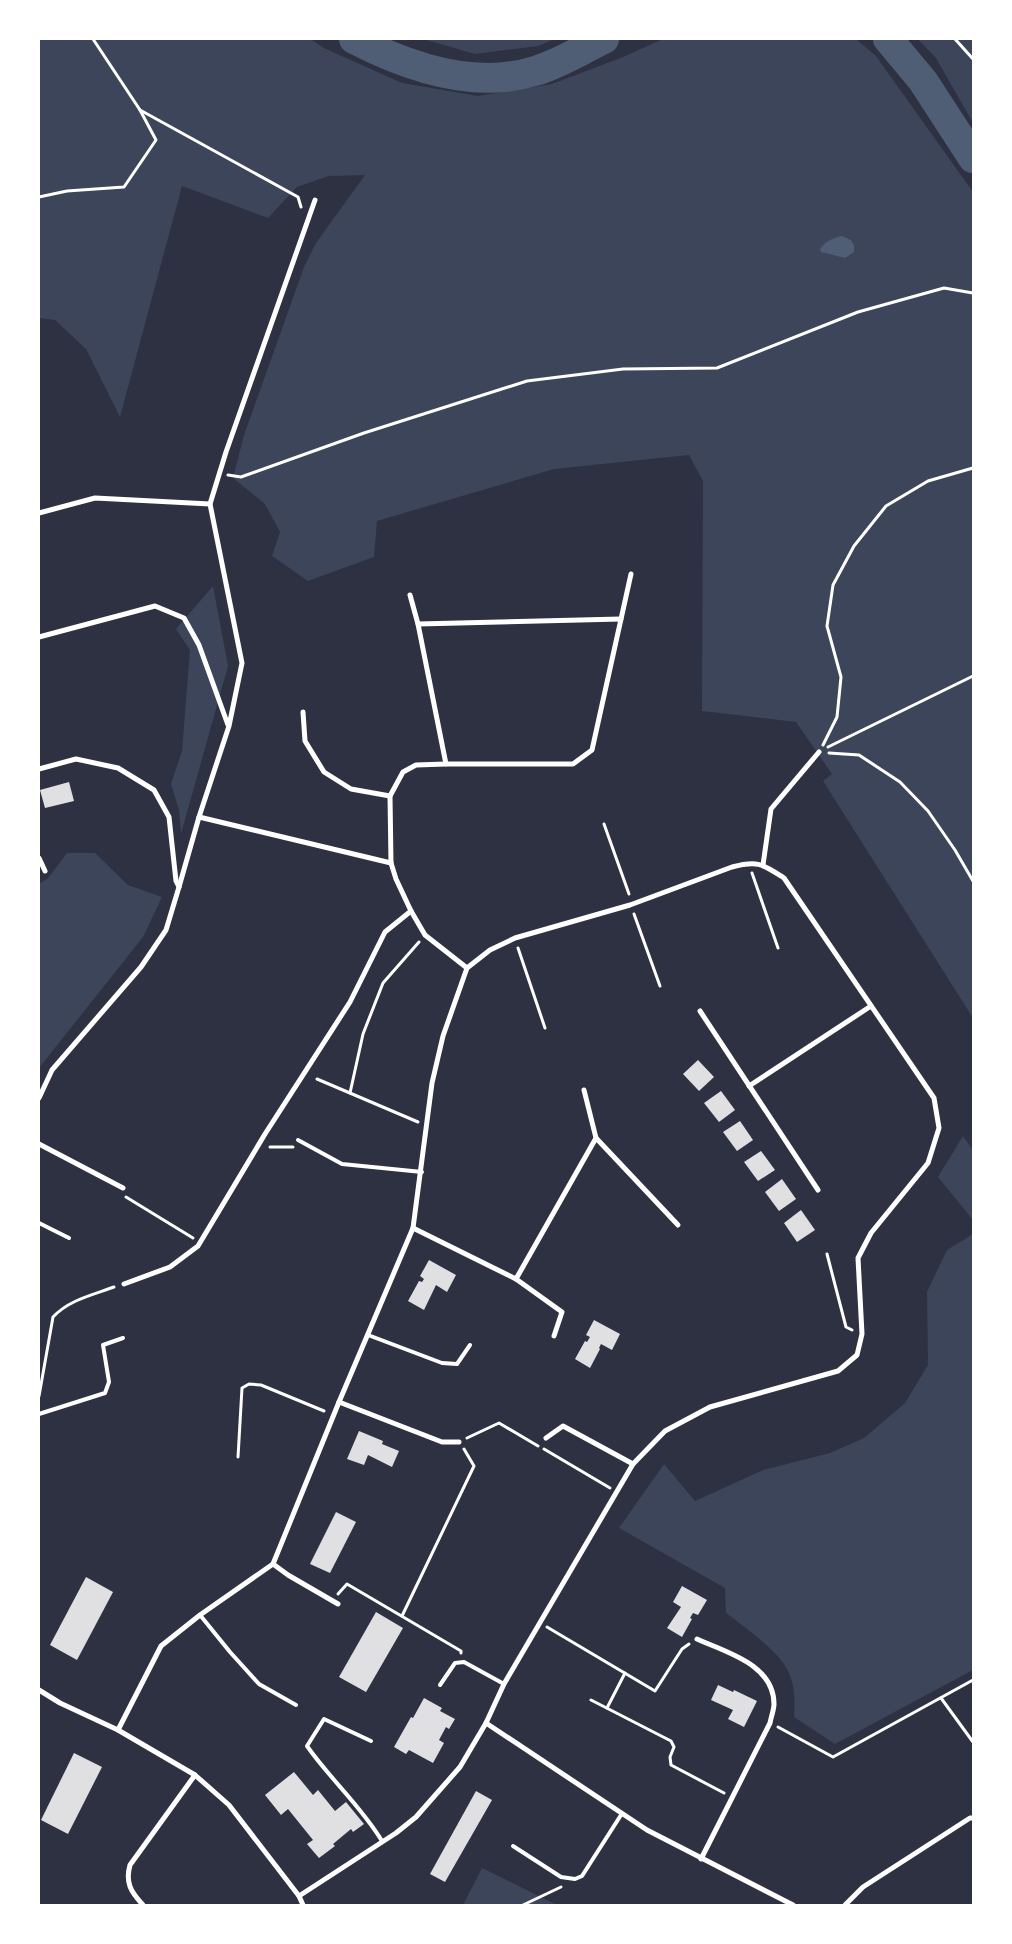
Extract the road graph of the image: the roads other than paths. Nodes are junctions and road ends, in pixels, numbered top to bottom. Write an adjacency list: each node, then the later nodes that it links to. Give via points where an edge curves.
1 (315, 200): 2 (street)
2 (210, 504): 3 (street, via 95,498); 10 (street, via 242,663)
3 (39, 513)
4 (631, 574): 6 (street)
5 (410, 595): 7 (street)
6 (621, 619): 7 (street); 12 (street, via 592,750 573,764)
7 (418, 624): 12 (street)
8 (39, 637): 10 (street, via 155,606 184,618 200,645)
9 (303, 712): 14 (street, via 305,741 324,772 352,789)
10 (229, 726): 15 (street)
11 (819, 752): 18 (street, via 771,809)
12 (446, 764): 14 (street, via 416,765 402,772)
13 (39, 769): 20 (street, via 76,759 118,768 154,790 169,817)
14 (390, 796): 17 (street)
15 (199, 817): 17 (street); 20 (street)
16 (39, 858): 19 (street)
17 (391, 863): 21 (street)
18 (763, 865): 22 (street, via 748,862 631,904 515,938 490,950); 23 (street, via 784,878)
19 (45, 871)
20 (179, 887): 27 (street, via 166,930 141,967 52,1070)
21 (411, 911): 22 (street, via 425,935); 39 (street, via 385,932 350,1002 198,1246 170,1267)
22 (467, 968): 31 (street, via 443,1036 432,1083)
23 (871, 1006): 25 (street); 48 (street, via 934,1098 940,1128 928,1163 871,1233 858,1258 862,1334 857,1354 838,1372 710,1407 665,1431)
24 (700, 1011): 25 (street)
25 (749, 1086): 33 (street)
26 (584, 1090): 28 (street)
27 (39, 1098)
28 (596, 1138): 35 (street); 38 (street)
29 (298, 1140): 31 (lane, via 342,1164)
30 (39, 1144): 32 (street)
31 (422, 1172): 36 (street)
32 (123, 1188)
33 (818, 1190)
34 (39, 1223): 37 (lane)
35 (678, 1225)
36 (413, 1228): 38 (street); 40 (street)
37 (69, 1238)
38 (516, 1279): 41 (street, via 562,1312)
39 (124, 1284)
40 (368, 1335): 43 (lane, via 442,1363 457,1364); 44 (street)
41 (554, 1336)
42 (123, 1338): 45 (lane, via 103,1345 109,1382 105,1393)
43 (470, 1345)
44 (339, 1402): 47 (street, via 442,1442); 49 (street)
45 (39, 1414)
46 (546, 1438): 48 (street, via 563,1426)
47 (459, 1442)
48 (633, 1464): 53 (street)
49 (274, 1564): 50 (street); 51 (street)
50 (338, 1604)
51 (200, 1615): 56 (lane, via 259,1684); 58 (street, via 161,1646)
52 (696, 1639): 65 (street, via 750,1663 772,1691 774,1704 770,1723)
53 (504, 1684): 54 (lane, via 464,1662 455,1663); 57 (street)
54 (440, 1685)
55 (39, 1690): 58 (street)
56 (296, 1705)
57 (486, 1723): 61 (street); 63 (street, via 460,1767 416,1817)
58 (118, 1730): 60 (street)
59 (371, 1741): 63 (lane, via 324,1719 307,1746 372,1824)
60 (195, 1775): 66 (street, via 229,1805); 67 (street, via 130,1866 128,1882)
61 (621, 1815): 64 (lane, via 582,1876 575,1880 561,1877); 65 (street)
62 (973, 1818): 70 (street, via 863,1886)
63 (382, 1841): 66 (street)
64 (513, 1846)
65 (701, 1858): 69 (street)
66 (299, 1896): 68 (street)
67 (142, 1905)
68 (304, 1905)
69 (793, 1905)
70 (845, 1905)

